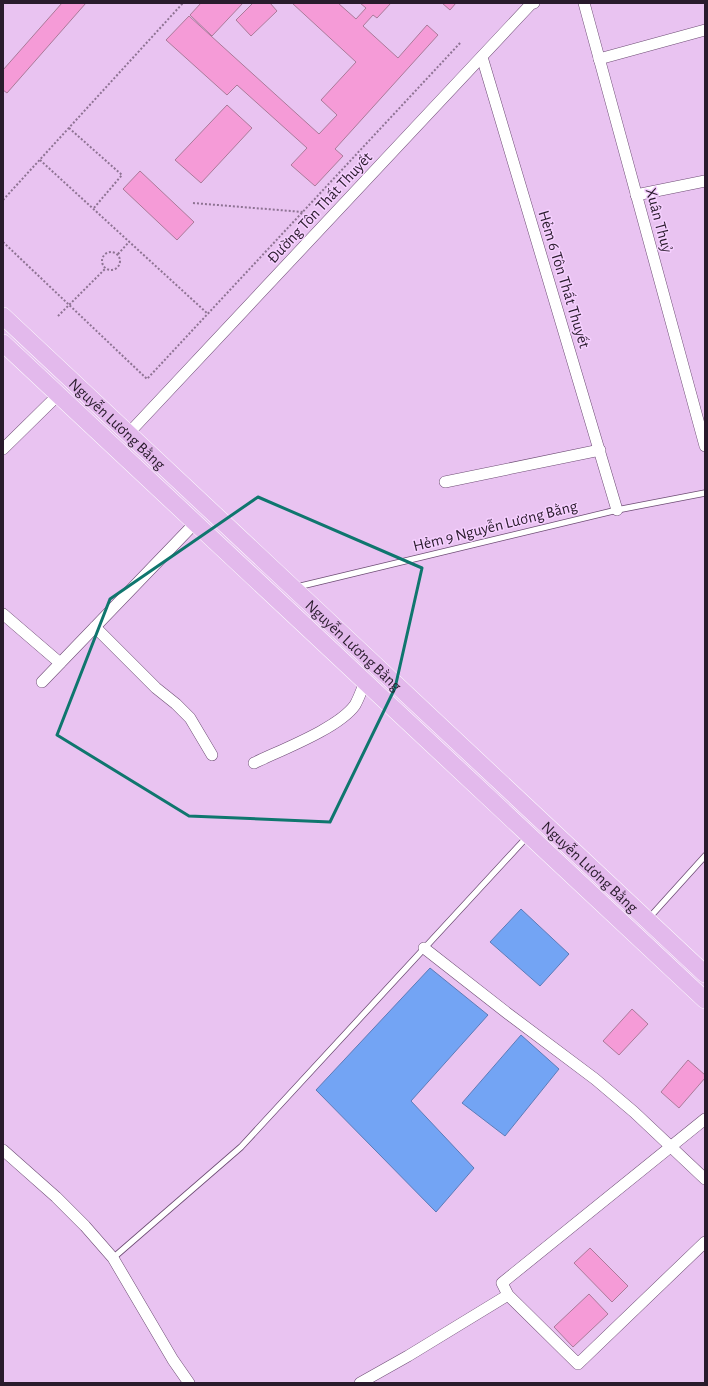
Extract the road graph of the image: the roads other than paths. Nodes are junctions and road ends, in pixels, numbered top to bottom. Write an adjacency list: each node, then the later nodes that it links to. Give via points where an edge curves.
1 (534, 3): 4 (street, Đường Tôn Thất Thuyết)
2 (584, 3): 5 (street, Xuân Thuỷ)
3 (705, 30): 5 (street)
4 (482, 57): 13 (street, Đường Tôn Thất Thuyết); 16 (street, Hẻm 6 Tôn Thất Thuyết)
5 (599, 59): 7 (street, Xuân Thuỷ)
6 (705, 181): 7 (street)
7 (636, 195): 14 (street, Xuân Thuỷ)
8 (3, 316): 10 (main road, Nguyễn Lương Bằng)
9 (3, 343): 11 (main road, Nguyễn Lương Bằng)
10 (33, 345): 11 (main road); 13 (main road, Nguyễn Lương Bằng)
11 (20, 358): 12 (main road, Nguyễn Lương Bằng)
12 (58, 395): 15 (street); 20 (main road, Nguyễn Lương Bằng)
13 (128, 434): 21 (main road, Nguyễn Lương Bằng)
14 (705, 446)
15 (3, 449)
16 (600, 450): 17 (street); 19 (street, Hẻm 6 Tôn Thất Thuyết)
17 (446, 482)
18 (705, 493): 19 (lane, Hẻm 9 Nguyễn Lương Bằng)
19 (616, 510): 21 (lane, Hẻm 9 Nguyễn Lương Bằng)
20 (195, 523): 23 (street); 26 (main road, Nguyễn Lương Bằng)
21 (293, 588): 31 (main road, Nguyễn Lương Bằng)
22 (3, 614): 24 (street)
23 (95, 627): 24 (street); 27 (street, via 190,718)
24 (60, 663): 25 (street)
25 (42, 682)
26 (365, 682): 28 (street, via 355,704 342,718); 29 (main road, Nguyễn Lương Bằng)
27 (212, 755)
28 (254, 763)
29 (528, 835): 32 (lane); 34 (main road, Nguyễn Lương Bằng)
30 (705, 856): 31 (lane)
31 (648, 920): 33 (main road, Nguyễn Lương Bằng)
32 (424, 948): 36 (street, via 595,1080); 40 (lane, via 241,1147)
33 (705, 974)
34 (705, 1000)
35 (705, 1119): 36 (street)
36 (672, 1146): 38 (street); 41 (street, via 502,1283)
37 (3, 1150): 40 (street, via 56,1197)
38 (705, 1179)
39 (705, 1242): 41 (street, via 578,1364)
40 (113, 1258): 42 (street, via 169,1354)
41 (508, 1295): 43 (street)
42 (189, 1383)
43 (360, 1383)

